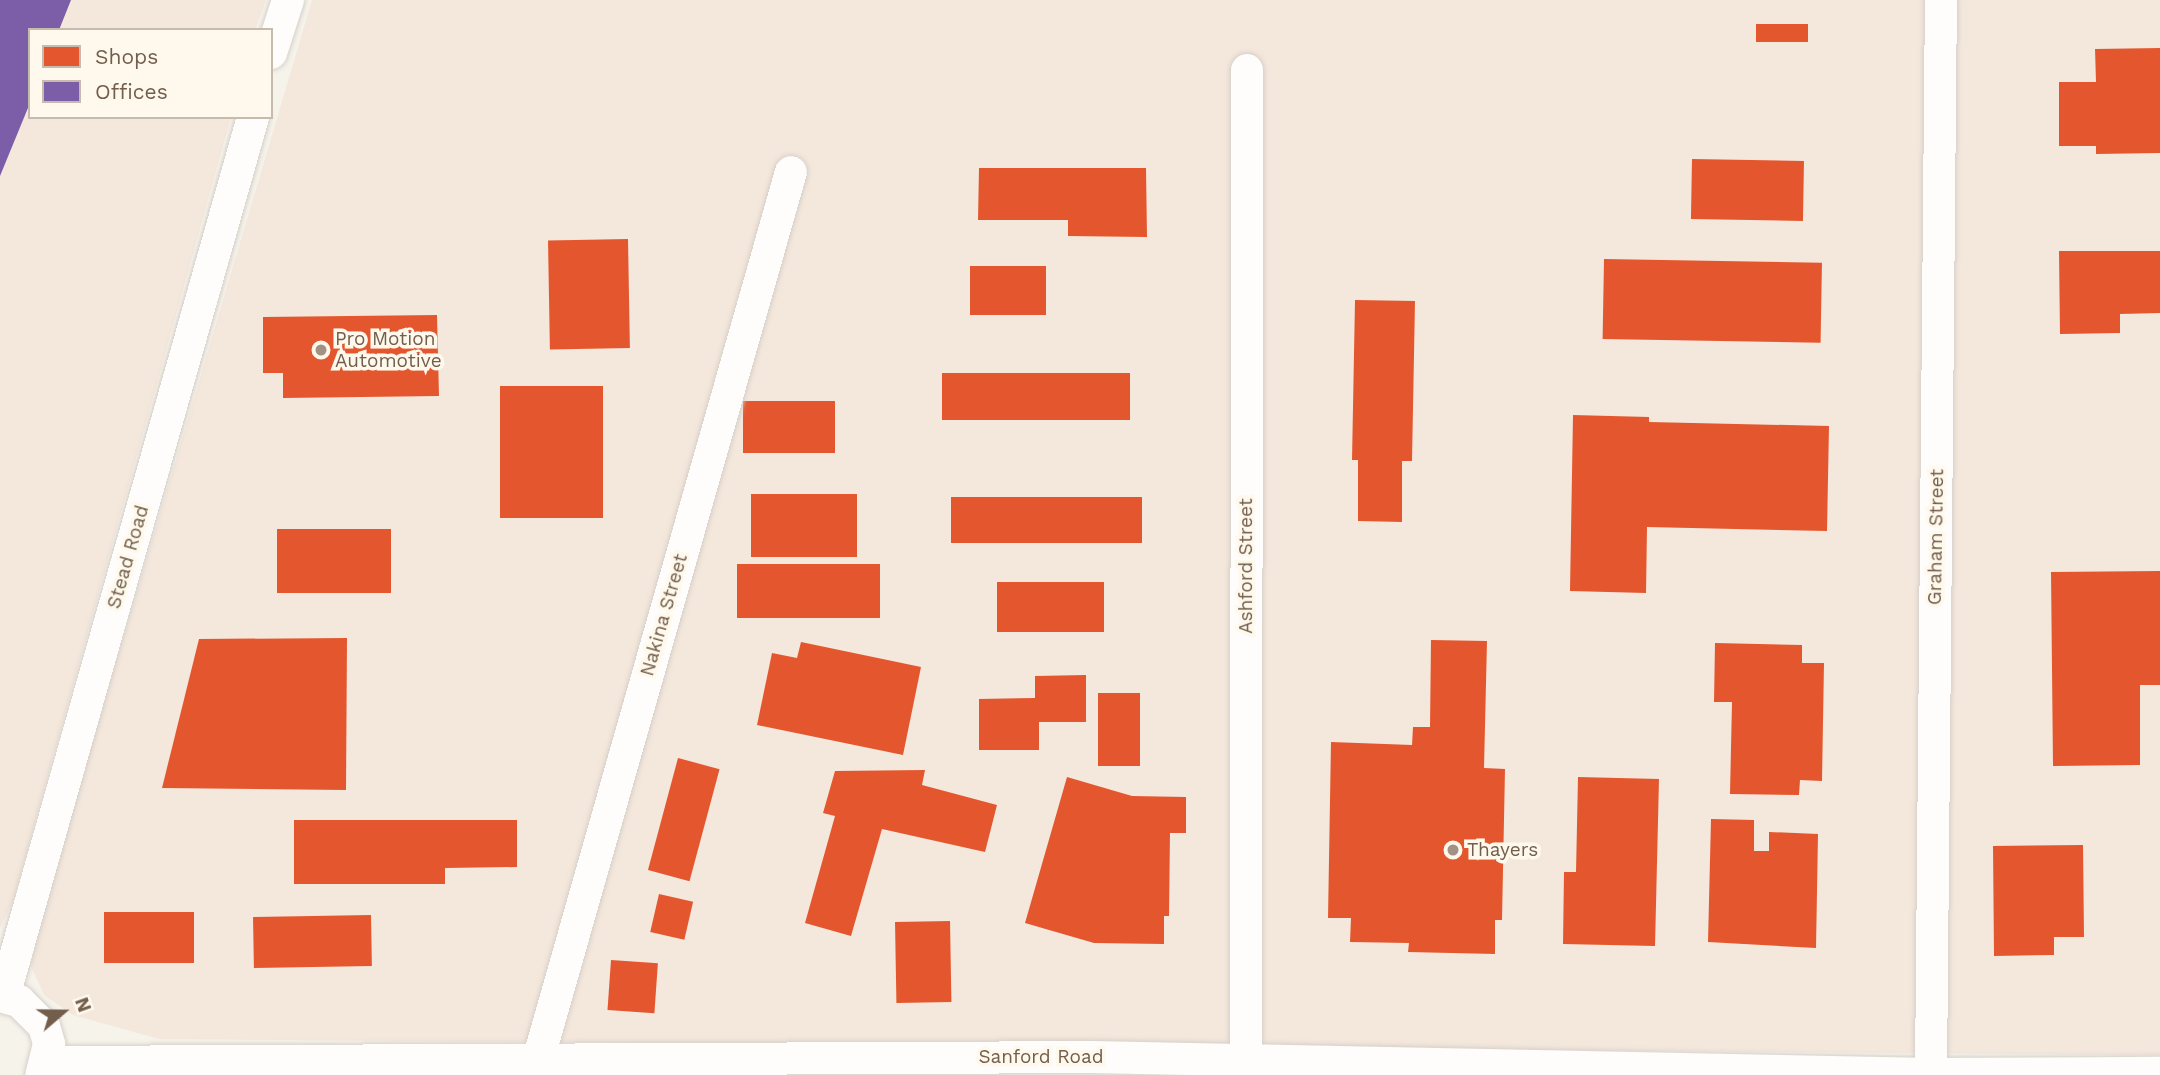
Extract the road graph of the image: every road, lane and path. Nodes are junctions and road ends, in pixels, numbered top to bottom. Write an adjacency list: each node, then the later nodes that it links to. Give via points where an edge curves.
1 (288, 0): 3 (street)
2 (1941, 0): 12 (street, Graham Street)
3 (273, 47)
4 (1247, 70): 9 (street, Ashford Street)
5 (252, 119): 7 (street, Stead Road)
6 (791, 172): 8 (street, Nakina Street)
7 (2, 996): 11 (street, via 34,1011 44,1026)
8 (539, 1057): 10 (street, Sanford Road); 11 (street, Sanford Road)
9 (1245, 1062): 10 (street, Sanford Road); 12 (street, Sanford Road)
10 (1091, 1066)
11 (44, 1068)
12 (1931, 1073): 13 (street, Sanford Road)
13 (2160, 1073)

